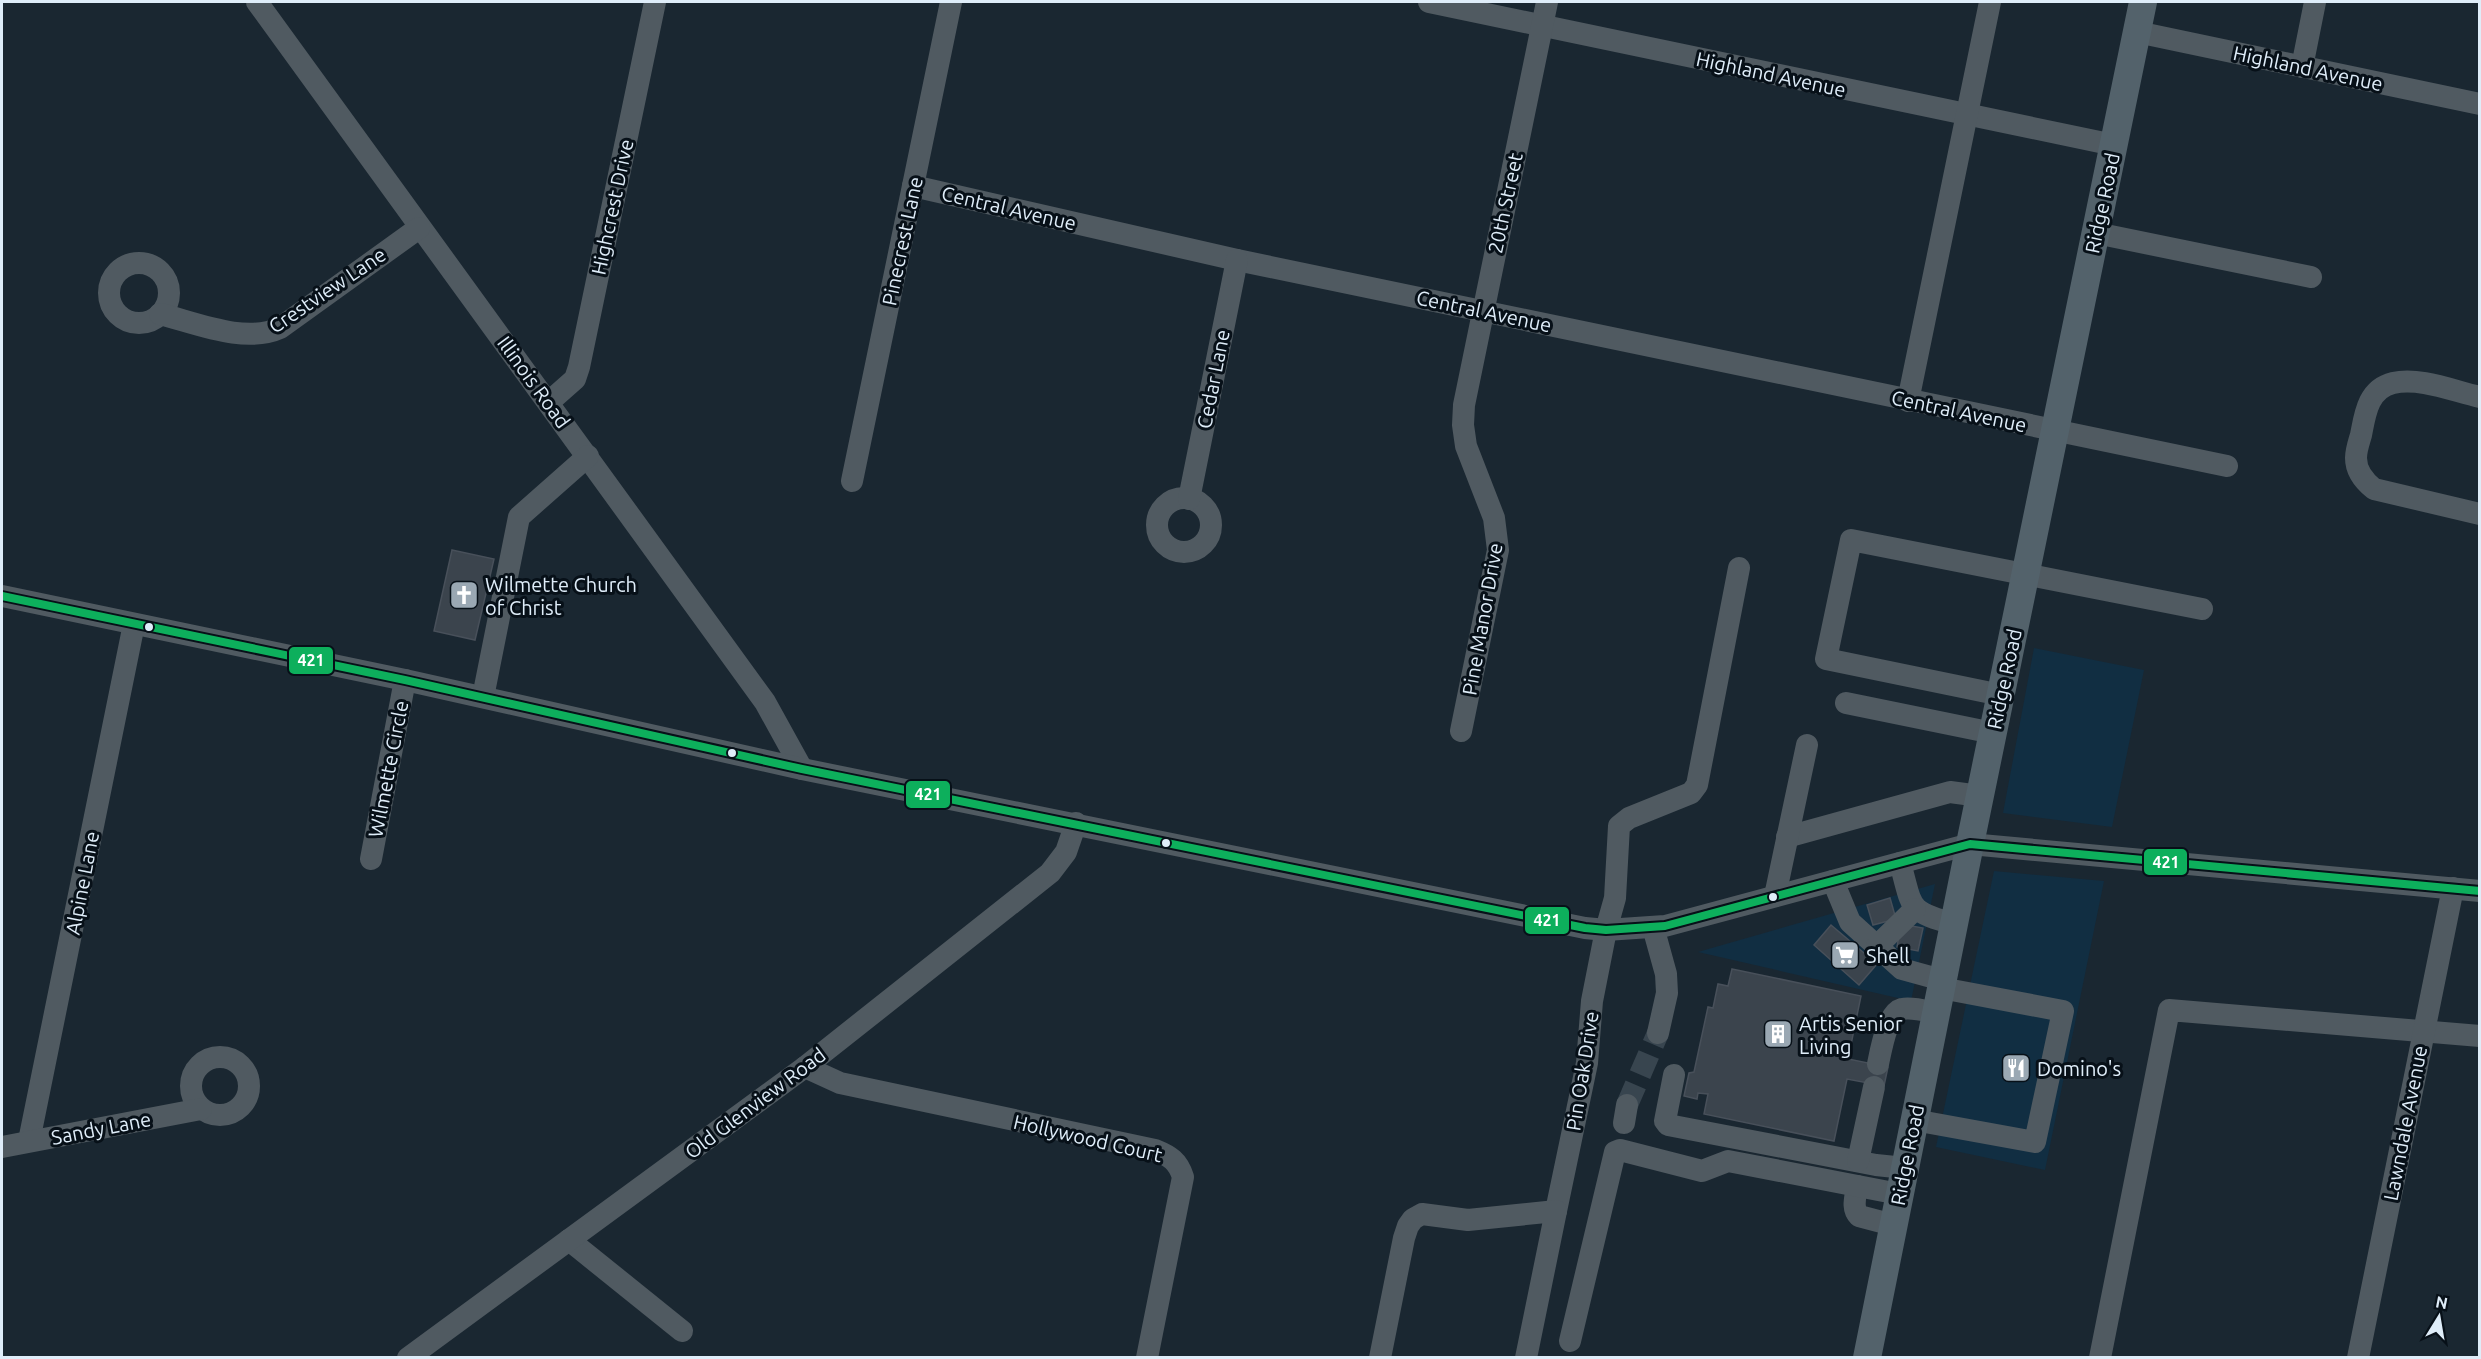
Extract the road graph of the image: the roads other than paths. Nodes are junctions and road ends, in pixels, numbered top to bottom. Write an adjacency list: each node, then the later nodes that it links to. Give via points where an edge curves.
1 (257, 2): 16 (street, Illinois Road)
2 (655, 2): 24 (street, Highcrest Drive, via 579,367 575,379)
3 (951, 2): 15 (street, Pinecrest Lane)
4 (1429, 2): 9 (street, Highland Avenue)
5 (1547, 2): 9 (street, 20th Street)
6 (1990, 2): 13 (street)
7 (2143, 2): 10 (main road, Ridge Road)
8 (2315, 2): 11 (street)
9 (1542, 26): 13 (street, Highland Avenue); 20 (street, 20th Street)
10 (2137, 32): 11 (street, Highland Avenue); 14 (main road, Ridge Road)
11 (2302, 67): 12 (street, Highland Avenue)
12 (2480, 104)
13 (1967, 115): 14 (street, Highland Avenue); 23 (street)
14 (2114, 146): 17 (main road, Ridge Road)
15 (913, 186): 18 (street, Central Avenue); 29 (street, Pinecrest Lane)
16 (419, 228): 21 (street, Crestview Lane, via 270,332 241,334); 24 (street, Illinois Road)
17 (2096, 233): 19 (street); 26 (main road, Ridge Road)
18 (1237, 260): 20 (street, Central Avenue); 30 (street, Cedar Lane)
19 (2310, 277)
20 (1484, 311): 23 (street, Central Avenue); 25 (street, 20th Street)
21 (160, 314)
22 (2480, 397): 31 (street, via 2412,382 2382,387 2372,396 2366,410 2356,457 2365,482 2374,489)
23 (1908, 401): 26 (street, Central Avenue)
24 (549, 402): 27 (street, Illinois Road)
25 (1464, 405): 41 (street, Pine Manor Drive, via 1466,446 1494,518 1498,550)
26 (2055, 432): 28 (street, Central Avenue); 33 (main road, Ridge Road)
27 (588, 456): 39 (street, via 519,517); 44 (street, Illinois Road, via 765,702)
28 (2227, 466)
29 (852, 481)
30 (1189, 499)
31 (2480, 514)
32 (1739, 568): 58 (street, Pin Oak Drive, via 1696,785 1691,793 1629,818 1619,826 1615,898)
33 (2026, 575): 35 (street); 38 (main road, Ridge Road); 38 (street, via 1851,540 1826,659)
34 (2, 596): 36 (street)
35 (2202, 609)
36 (134, 624): 37 (street); 70 (street, Alpine Lane)
37 (405, 680): 39 (street); 49 (street, Wilmette Circle)
38 (2001, 695): 42 (main road, Ridge Road)
39 (483, 697): 44 (street)
40 (1846, 703): 42 (street)
41 (1461, 731)
42 (1993, 733): 45 (main road, Ridge Road)
43 (1807, 745): 47 (street)
44 (802, 769): 46 (street)
45 (1980, 796): 47 (street, via 1950,792); 48 (main road, Ridge Road)
46 (1076, 823): 58 (street); 65 (street, Old Glenview Road, via 1066,852 1050,873)
47 (1788, 837): 54 (street)
48 (1970, 844): 50 (street); 52 (street); 56 (main road, Ridge Road)
49 (371, 859)
50 (1900, 863): 51 (street); 55 (street)
51 (1833, 881): 54 (street); 59 (street, via 1850,922)
52 (2453, 888): 53 (street); 61 (street, Lawndale Avenue)
53 (2480, 891)
54 (1775, 897): 57 (street)
55 (1915, 909): 56 (street, via 1924,916); 59 (street)
56 (1954, 924): 60 (main road, Ridge Road)
57 (1653, 927): 58 (street); 62 (street, via 1667,993)
58 (1606, 930): 75 (street, Pin Oak Drive, via 1592,1001 1587,1063)
59 (1877, 946): 60 (street, via 1902,969)
60 (1940, 994): 64 (street, via 1894,1014); 69 (main road, Ridge Road); 69 (street, via 2063,1011 2035,1142)
61 (2424, 1030): 63 (street); 85 (street, via 2169,1010); 86 (street, Lawndale Avenue)
62 (1658, 1033)
63 (2480, 1036)
64 (1878, 1064)
65 (805, 1067): 77 (street, Old Glenview Road); 81 (street, Hollywood Court, via 840,1083 1169,1156 1183,1177)
66 (1674, 1075): 72 (street, via 1665,1121 1668,1125)
67 (1874, 1086): 72 (street)
68 (201, 1109): 70 (street, Sandy Lane)
69 (1914, 1120): 73 (main road, Ridge Road)
70 (29, 1142): 71 (street, Sandy Lane)
71 (2, 1147)
72 (1858, 1161): 73 (street)
73 (1902, 1181): 74 (street); 76 (main road, Ridge Road)
74 (1857, 1186): 76 (street, via 1856,1213); 79 (street, via 1728,1161 1702,1171 1620,1150 1615,1152)
75 (1556, 1211): 82 (street, via 1468,1220 1422,1214 1413,1219 1404,1238); 83 (street, Pin Oak Drive)
76 (1893, 1225): 84 (main road, Ridge Road)
77 (569, 1240): 78 (street); 80 (street, Old Glenview Road)
78 (682, 1331)
79 (1570, 1341)
80 (408, 1358)
81 (1147, 1358)
82 (1380, 1358)
83 (1526, 1358)
84 (1867, 1358)
85 (2100, 1358)
86 (2358, 1358)

